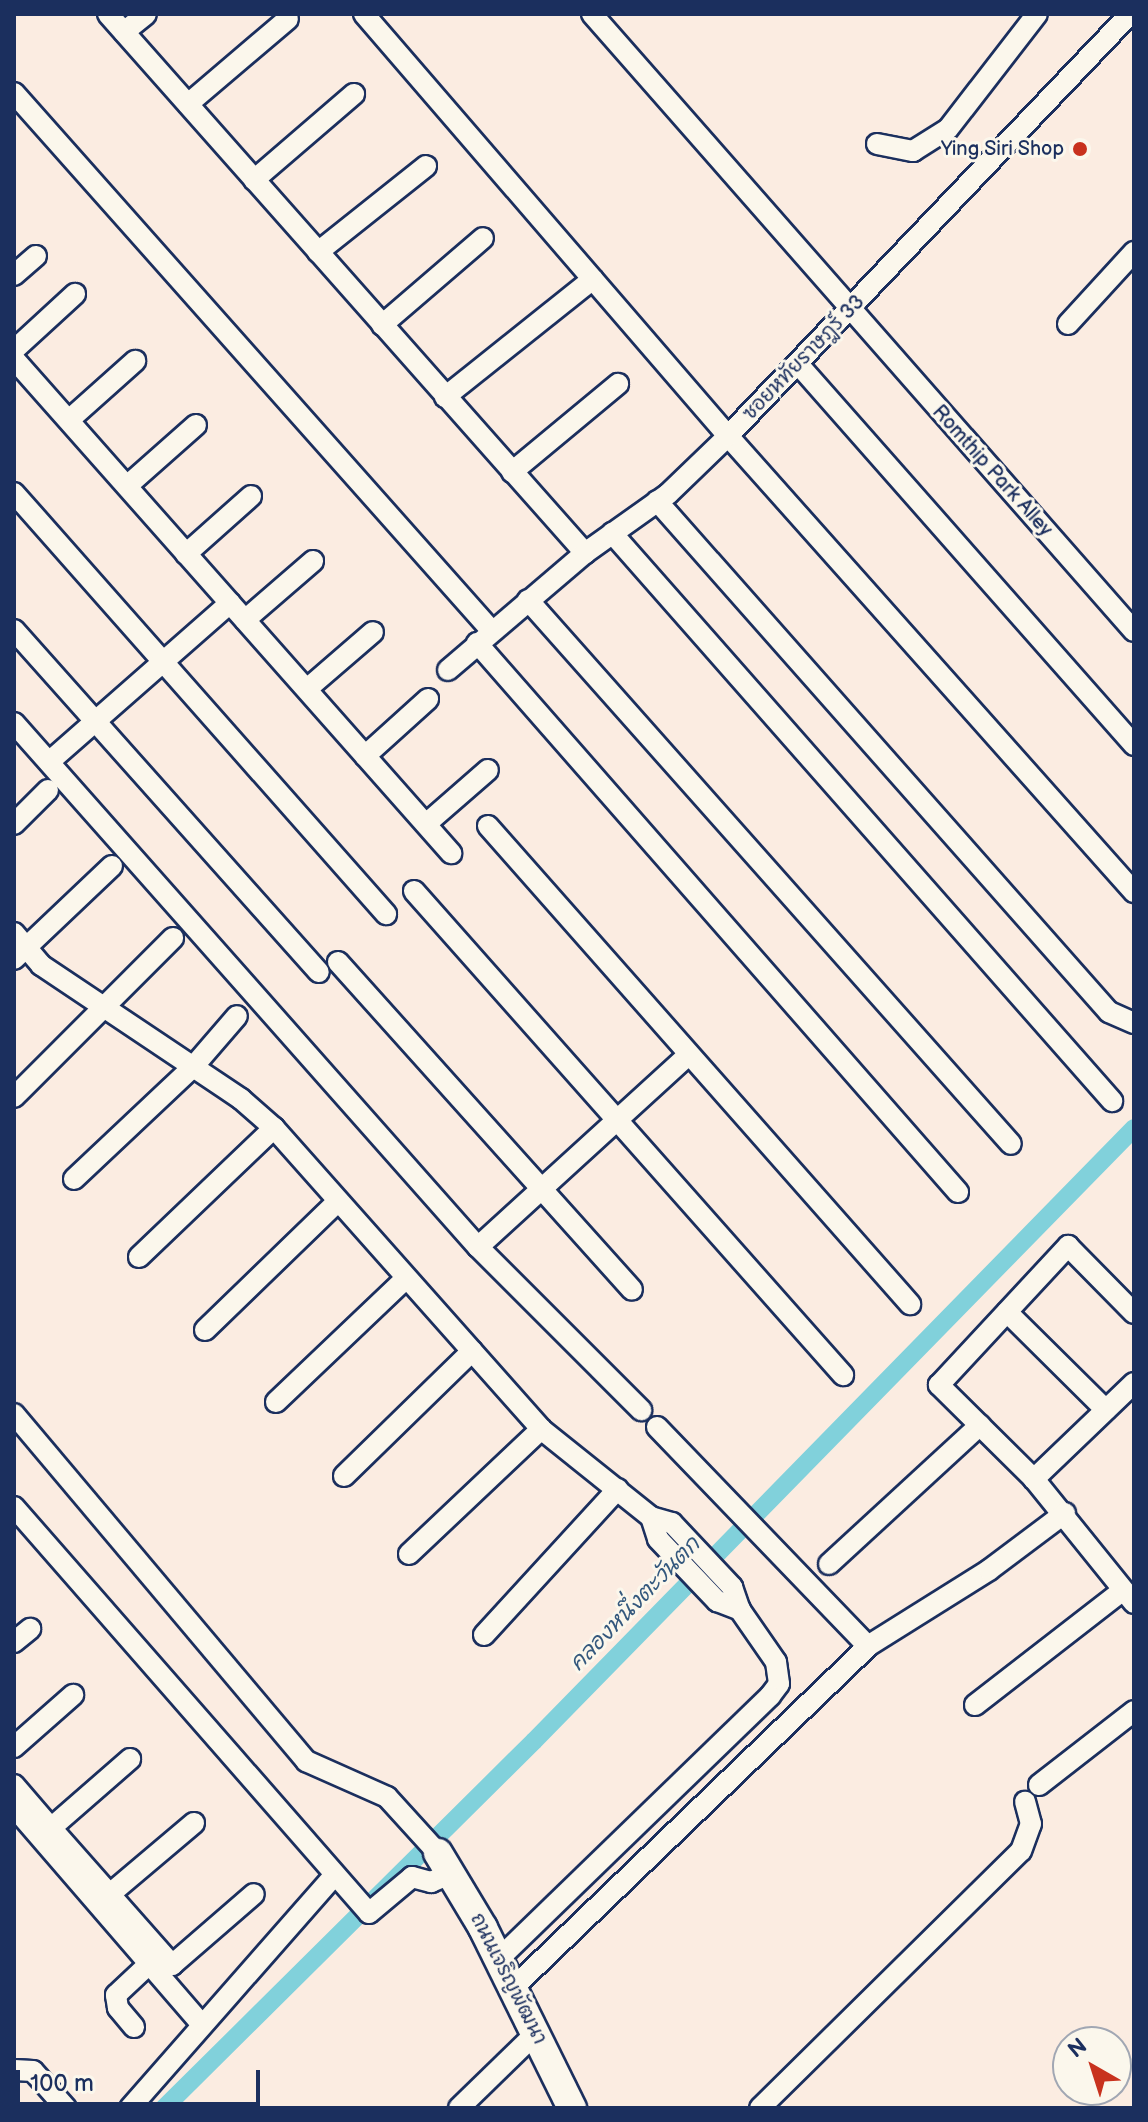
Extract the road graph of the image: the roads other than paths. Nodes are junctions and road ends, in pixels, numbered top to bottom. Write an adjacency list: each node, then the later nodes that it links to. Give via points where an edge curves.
1 (108, 14): 8 (street)
2 (146, 14): 8 (street)
3 (364, 14): 20 (street)
4 (592, 14): 22 (street, Romthip Park Alley)
5 (1037, 14): 12 (street, via 948,129 913,151)
6 (1130, 14): 22 (street, ซอยหทัยราษฎร์ 33)
7 (288, 19): 11 (street)
8 (124, 32): 11 (street)
9 (14, 93): 49 (street)
10 (354, 94): 14 (street)
11 (188, 104): 14 (street)
12 (877, 144)
13 (426, 166): 16 (street)
14 (254, 180): 16 (street)
15 (483, 238): 24 (street)
16 (318, 252): 24 (street)
17 (1134, 252): 23 (street)
18 (36, 256): 19 (street)
19 (14, 275)
20 (593, 279): 30 (street); 33 (street)
21 (75, 294): 25 (street)
22 (850, 310): 28 (street, ซอยหทัยราษฎร์ 33); 47 (street, Romthip Park Alley)
23 (1068, 324)
24 (382, 325): 30 (street)
25 (14, 350)
26 (14, 359): 31 (street)
27 (135, 361): 31 (street)
28 (798, 364): 33 (street, ซอยหทัยราษฎร์ 33); 56 (street)
29 (618, 384): 34 (street)
30 (445, 397): 34 (street)
31 (69, 420): 35 (street)
32 (196, 425): 35 (street)
33 (728, 436): 38 (street, ซอยหทัยราษฎร์ 33); 67 (street)
34 (512, 472): 40 (street)
35 (127, 486): 41 (street)
36 (14, 493): 50 (street)
37 (251, 496): 41 (street)
38 (657, 501): 39 (street, ซอยหทัยราษฎร์ 33); 75 (street, via 1098,1000 1120,1020)
39 (612, 533): 40 (street, ซอยหทัยราษฎร์ 33); 79 (street)
40 (585, 553): 43 (street, ซอยหทัยราษฎร์ 33)
41 (186, 554): 44 (street)
42 (313, 561): 45 (street)
43 (528, 600): 49 (street, ซอยหทัยราษฎร์ 33); 82 (street)
44 (230, 603): 45 (street); 50 (street)
45 (245, 620): 52 (street)
46 (14, 630): 54 (street)
47 (1134, 631)
48 (373, 632): 52 (street)
49 (484, 636): 51 (street, ซอยหทัยราษฎร์ 33); 85 (street)
50 (163, 661): 54 (street); 68 (street)
51 (448, 670)
52 (307, 689): 57 (street)
53 (428, 699): 57 (street)
54 (95, 721): 58 (street); 72 (street)
55 (14, 723): 58 (street)
56 (1134, 745)
57 (365, 756): 62 (street)
58 (49, 762): 87 (street)
59 (488, 770): 62 (street)
60 (48, 790): 61 (street)
61 (14, 824)
62 (426, 824): 64 (street)
63 (488, 826): 76 (street)
64 (451, 853)
65 (112, 866): 70 (street)
66 (414, 891): 80 (street)
67 (1134, 892)
68 (386, 914)
69 (173, 938): 73 (street)
70 (18, 947): 73 (street)
71 (338, 962): 84 (street)
72 (319, 972)
73 (105, 1010): 77 (street); 78 (street)
74 (237, 1016): 77 (street)
75 (1134, 1023)
76 (688, 1055): 80 (street); 91 (street)
77 (193, 1067): 81 (street); 83 (street)
78 (14, 1097)
79 (1112, 1101)
80 (614, 1120): 84 (street); 96 (street)
81 (274, 1128): 86 (street); 88 (street)
82 (1011, 1144)
83 (74, 1179)
84 (540, 1186): 87 (street); 90 (street)
85 (958, 1192)
86 (337, 1202): 89 (street); 94 (street)
87 (478, 1247): 99 (street)
88 (139, 1257)
89 (404, 1280): 95 (street); 98 (street)
90 (632, 1290)
91 (910, 1304)
92 (1007, 1312): 93 (street, via 1068,1246); 100 (street); 102 (street, via 939,1385)
93 (1134, 1313)
94 (205, 1330)
95 (472, 1351): 104 (street); 105 (street)
96 (843, 1375)
97 (1134, 1383): 100 (street)
98 (276, 1402)
99 (641, 1410)
100 (1106, 1410): 106 (street)
101 (14, 1414): 128 (street, via 306,1761 387,1797)
102 (980, 1425): 106 (street); 112 (street)
103 (657, 1427): 116 (street)
104 (541, 1429): 107 (street); 111 (street)
105 (344, 1476)
106 (1034, 1479): 109 (street)
107 (618, 1489): 110 (street); 115 (street)
108 (14, 1507): 129 (street)
109 (1065, 1513): 114 (street); 116 (street, via 989,1570)
110 (651, 1517): 113 (street, via 658,1539); 113 (street, via 672,1523)
111 (409, 1554)
112 (829, 1564)
113 (725, 1594): 132 (street, via 776,1662 779,1684)
114 (1129, 1597): 118 (street)
115 (484, 1635)
116 (868, 1646): 134 (street)
117 (73, 1695): 120 (street)
118 (975, 1705)
119 (1134, 1711): 123 (street)
120 (14, 1747)
121 (130, 1759): 127 (street)
122 (14, 1785): 127 (street)
123 (1039, 1785)
124 (1025, 1802): 143 (street, via 1031,1824 1021,1851)
125 (14, 1807): 133 (street)
126 (194, 1823): 130 (street)
127 (51, 1828): 130 (street)
128 (445, 1863): 129 (street, via 431,1882 412,1877 369,1913); 132 (street, ถนนเจริญพัฒนา)
129 (339, 1879): 135 (street)
130 (110, 1894): 131 (street, via 172,1965)
131 (254, 1894)
132 (499, 1959): 134 (street, ถนนเจริญพัฒนา)
133 (149, 1964): 135 (street); 136 (street, via 116,1995 118,2008)
134 (513, 1988): 137 (street, ถนนเจริญพัฒนา)
135 (201, 2024): 140 (street)
136 (134, 2027)
137 (536, 2033): 141 (street); 142 (street, ถนนเจริญพัฒนา)
138 (14, 2070): 139 (street, via 33,2071)
139 (66, 2108)
140 (130, 2108)
141 (459, 2108)
142 (572, 2108)
143 (760, 2108)

